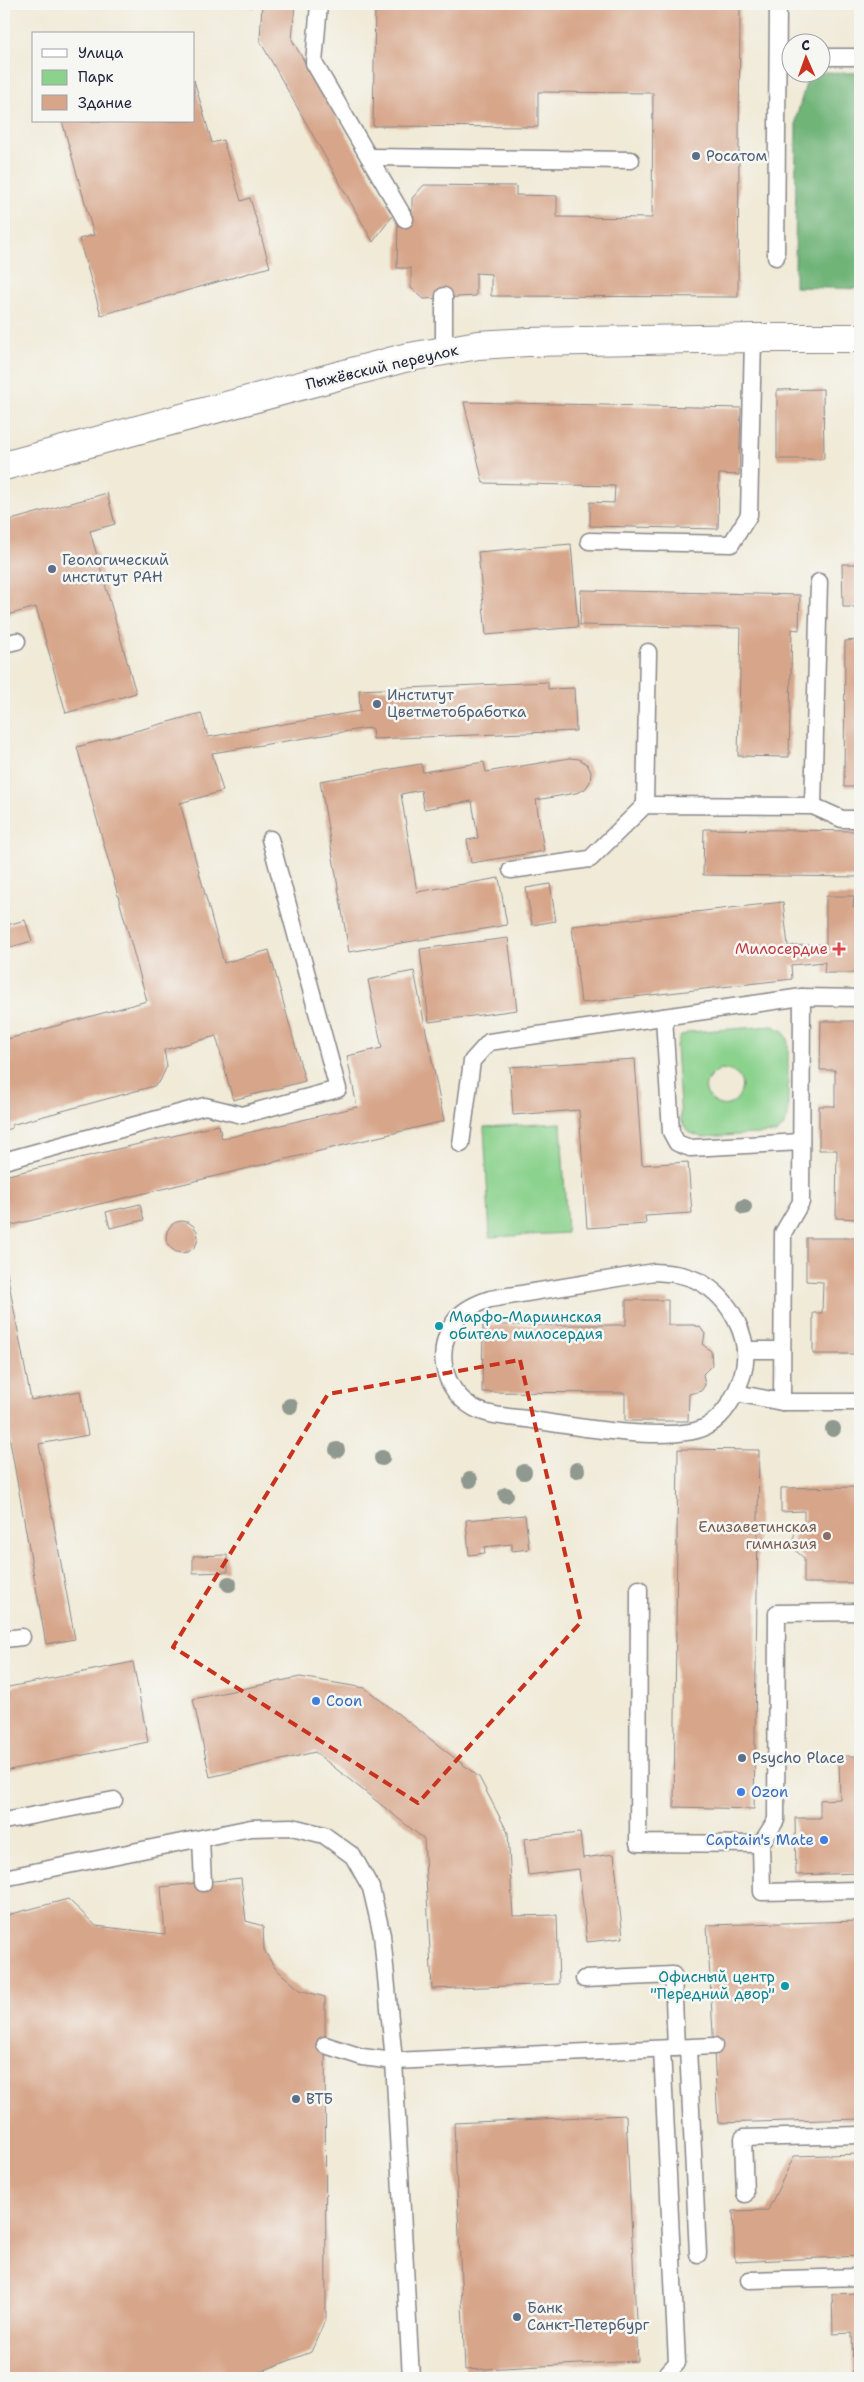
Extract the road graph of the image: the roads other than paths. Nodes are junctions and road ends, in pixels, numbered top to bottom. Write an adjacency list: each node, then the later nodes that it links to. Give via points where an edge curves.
1 (319, 4): 7 (lane, via 314,63)
2 (778, 4): 3 (lane)
3 (782, 34)
4 (832, 57): 5 (lane)
5 (860, 57)
6 (784, 82): 10 (lane)
7 (369, 157): 8 (lane); 9 (lane)
8 (631, 160)
9 (405, 219)
10 (776, 257)
11 (444, 296): 14 (lane)
12 (753, 338): 13 (street, Пыжёвский переулок); 14 (street, Пыжёвский переулок, via 528,342); 16 (lane, via 749,515 731,544)
13 (860, 338)
14 (444, 351): 15 (street, Пыжёвский переулок, via 404,358)
15 (4, 466)
16 (589, 541)
17 (819, 582): 20 (lane)
18 (648, 652): 19 (lane)
19 (645, 805): 20 (lane); 23 (lane, via 590,858)
20 (813, 806): 21 (lane, via 842,819)
21 (860, 819)
22 (270, 839): 29 (lane, via 338,1089 242,1115 205,1106)
23 (511, 870)
24 (802, 998): 25 (lane); 26 (lane); 27 (lane)
25 (860, 998)
26 (664, 1017): 27 (lane, via 671,1132 677,1143 690,1148); 28 (lane, via 489,1042 472,1061)
27 (801, 1142): 31 (lane, via 801,1202 782,1233)
28 (461, 1144)
29 (4, 1161)
30 (745, 1350): 31 (lane); 32 (lane, via 743,1372); 32 (lane, via 737,1322 716,1292 697,1280 676,1273 654,1272 490,1299 473,1305 448,1331 443,1349 443,1367 449,1384 460,1399 475,1409 613,1433 689,1432 708,1426 724,1412)
31 (782, 1350): 33 (lane)
32 (736, 1393): 33 (lane)
33 (782, 1402): 34 (lane)
34 (860, 1402)
35 (639, 1589): 42 (lane, via 638,1843)
36 (860, 1612): 42 (lane, via 777,1613 776,1820)
37 (22, 1636): 38 (lane)
38 (4, 1640)
39 (114, 1800): 40 (lane)
40 (4, 1821)
41 (202, 1839): 43 (lane); 44 (lane); 50 (lane, via 251,1828 292,1827 324,1835 353,1856 371,1888 382,1935)
42 (761, 1844): 45 (lane, via 762,1892)
43 (4, 1878)
44 (203, 1883)
45 (860, 1890)
46 (584, 1979): 49 (lane, via 673,1975)
47 (325, 2045): 50 (lane, via 362,2057)
48 (714, 2046): 49 (lane)
49 (675, 2048): 50 (lane); 53 (lane); 57 (lane, via 677,2363)
50 (394, 2061): 56 (lane)
51 (860, 2135): 52 (lane, via 743,2138)
52 (745, 2194)
53 (698, 2254)
54 (860, 2277): 55 (lane)
55 (749, 2280)
56 (411, 2378)
57 (663, 2378)

